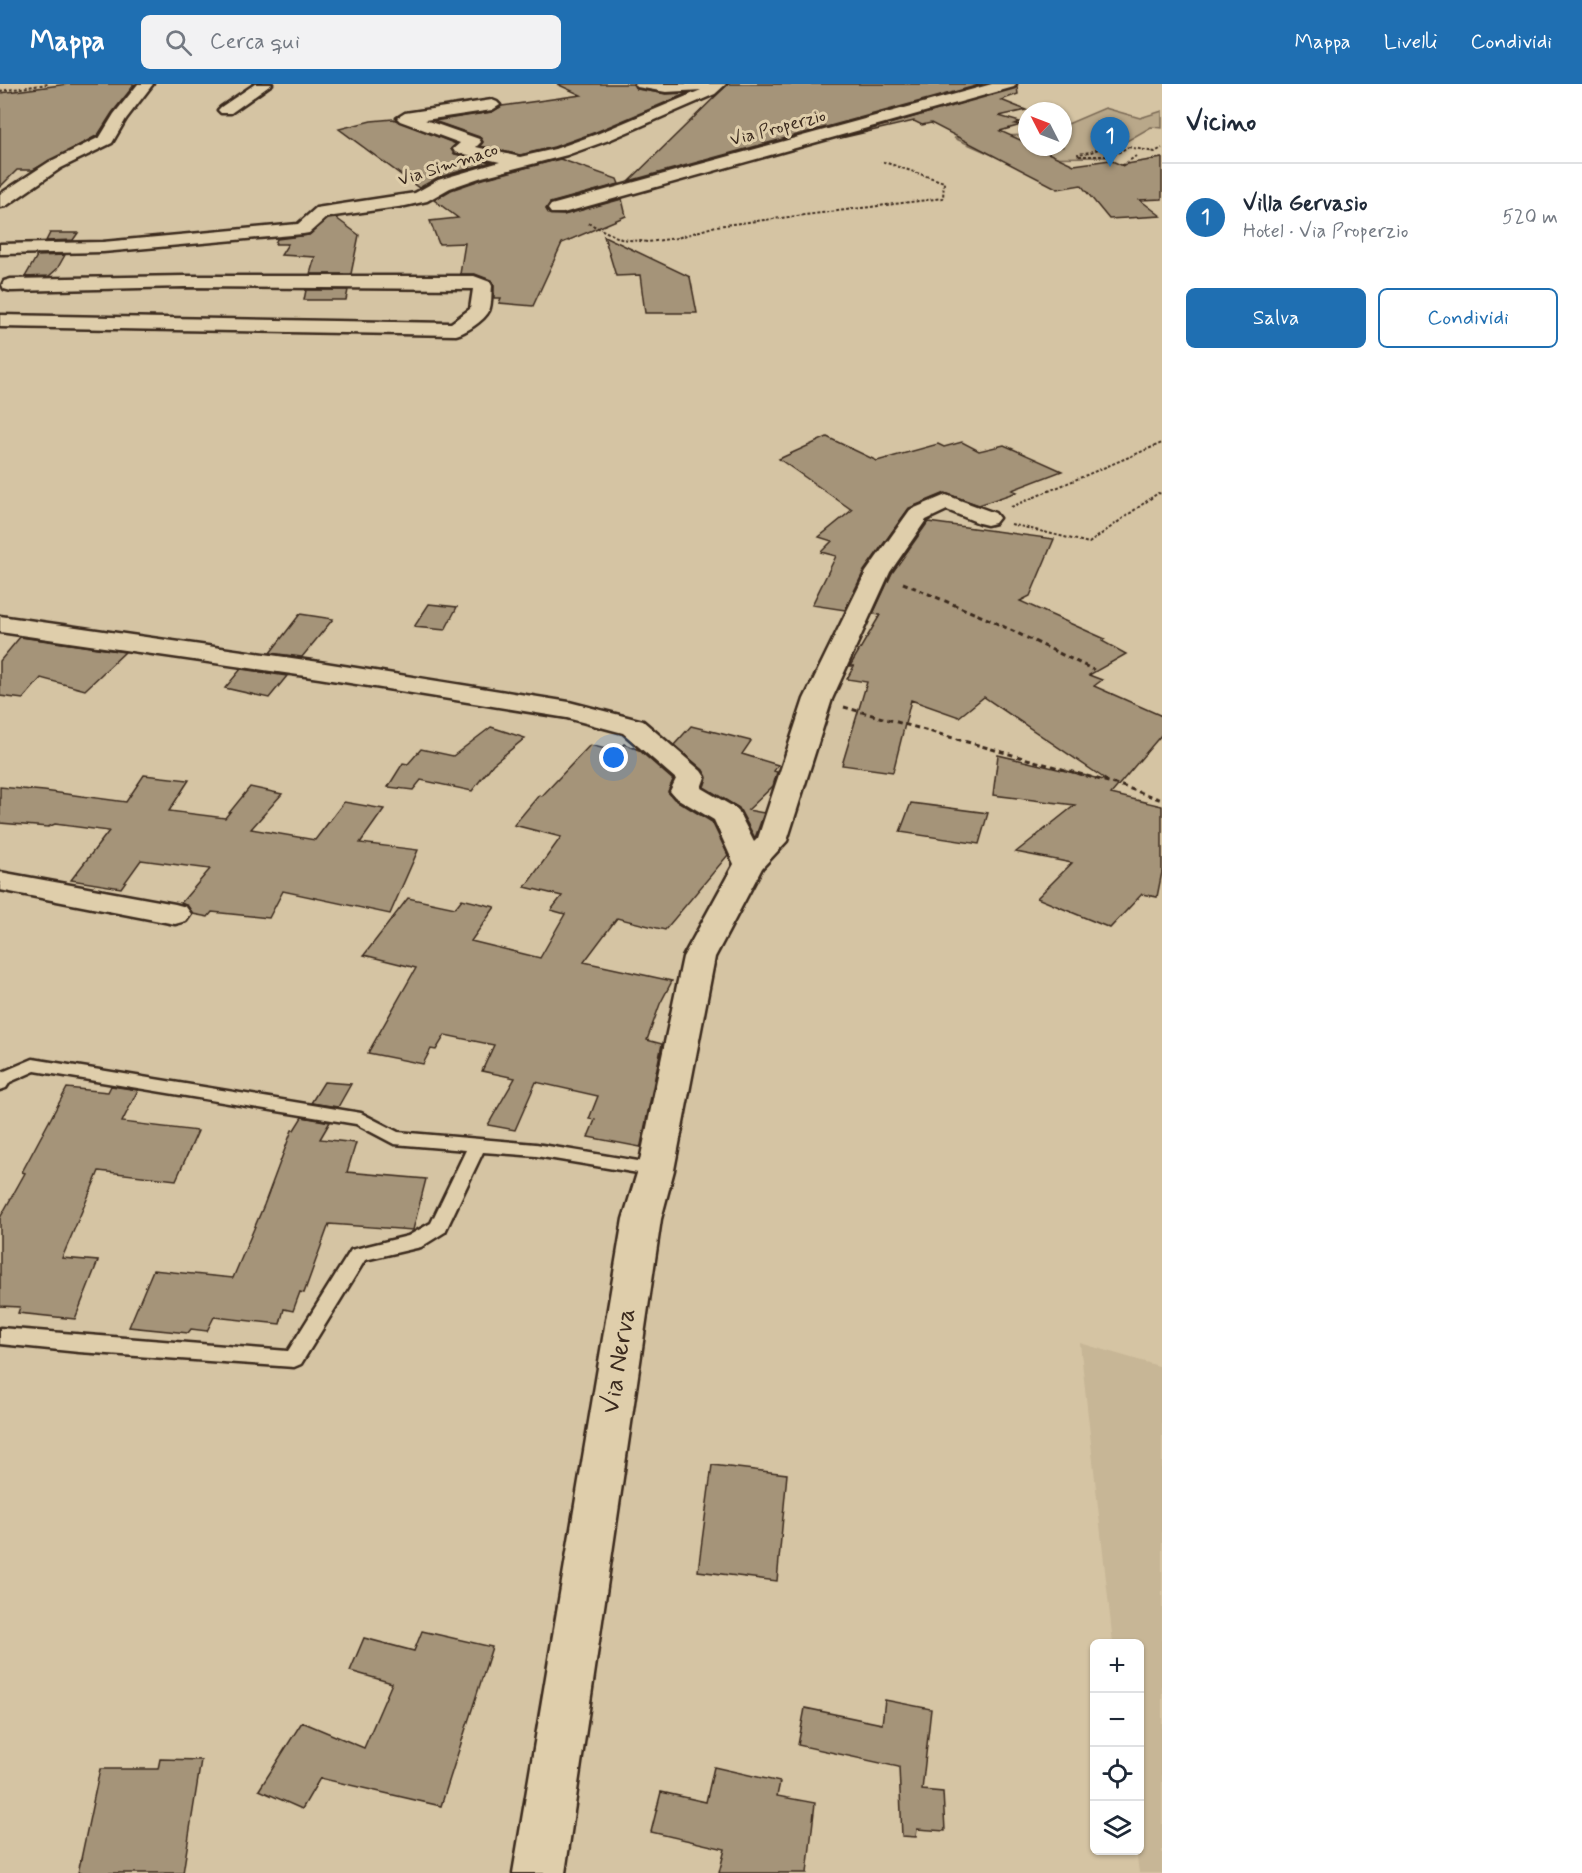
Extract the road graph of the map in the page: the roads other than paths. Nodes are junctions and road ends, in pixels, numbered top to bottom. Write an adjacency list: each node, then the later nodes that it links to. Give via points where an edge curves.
1 (146, 84): 9 (street, via 106,140 55,165)
2 (265, 84): 7 (street)
3 (642, 84): 5 (street, via 666,88)
4 (1009, 84): 10 (street, Via Properzio)
5 (717, 86): 8 (street, Via Simmaco, via 603,137)
6 (492, 105): 8 (street, via 405,118 473,142 460,149)
7 (226, 110)
8 (521, 162): 11 (street, Via Simmaco, via 444,184 421,197 322,212 303,229 103,247)
9 (0, 201)
10 (557, 209)
11 (0, 249)
12 (11, 285): 13 (street, via 218,281 474,282 483,286 479,311 456,329)
13 (0, 321)
14 (987, 518): 16 (street, Via Nerva, via 946,502 918,514 878,572 818,699 772,841)
15 (0, 624): 16 (street, via 319,669 569,710 633,727 691,777 685,791 727,815)
16 (748, 864): 21 (street, Via Nerva, via 699,957)
17 (0, 881): 18 (street)
18 (175, 914)
19 (0, 1084): 20 (lane, via 3,1078 33,1065 361,1119 394,1138)
20 (477, 1146): 21 (lane, via 536,1150); 22 (lane, via 438,1227 414,1242 358,1255 294,1359)
21 (656, 1170): 23 (street, Via Nerva, via 642,1219)
22 (0, 1336)
23 (539, 1873)

